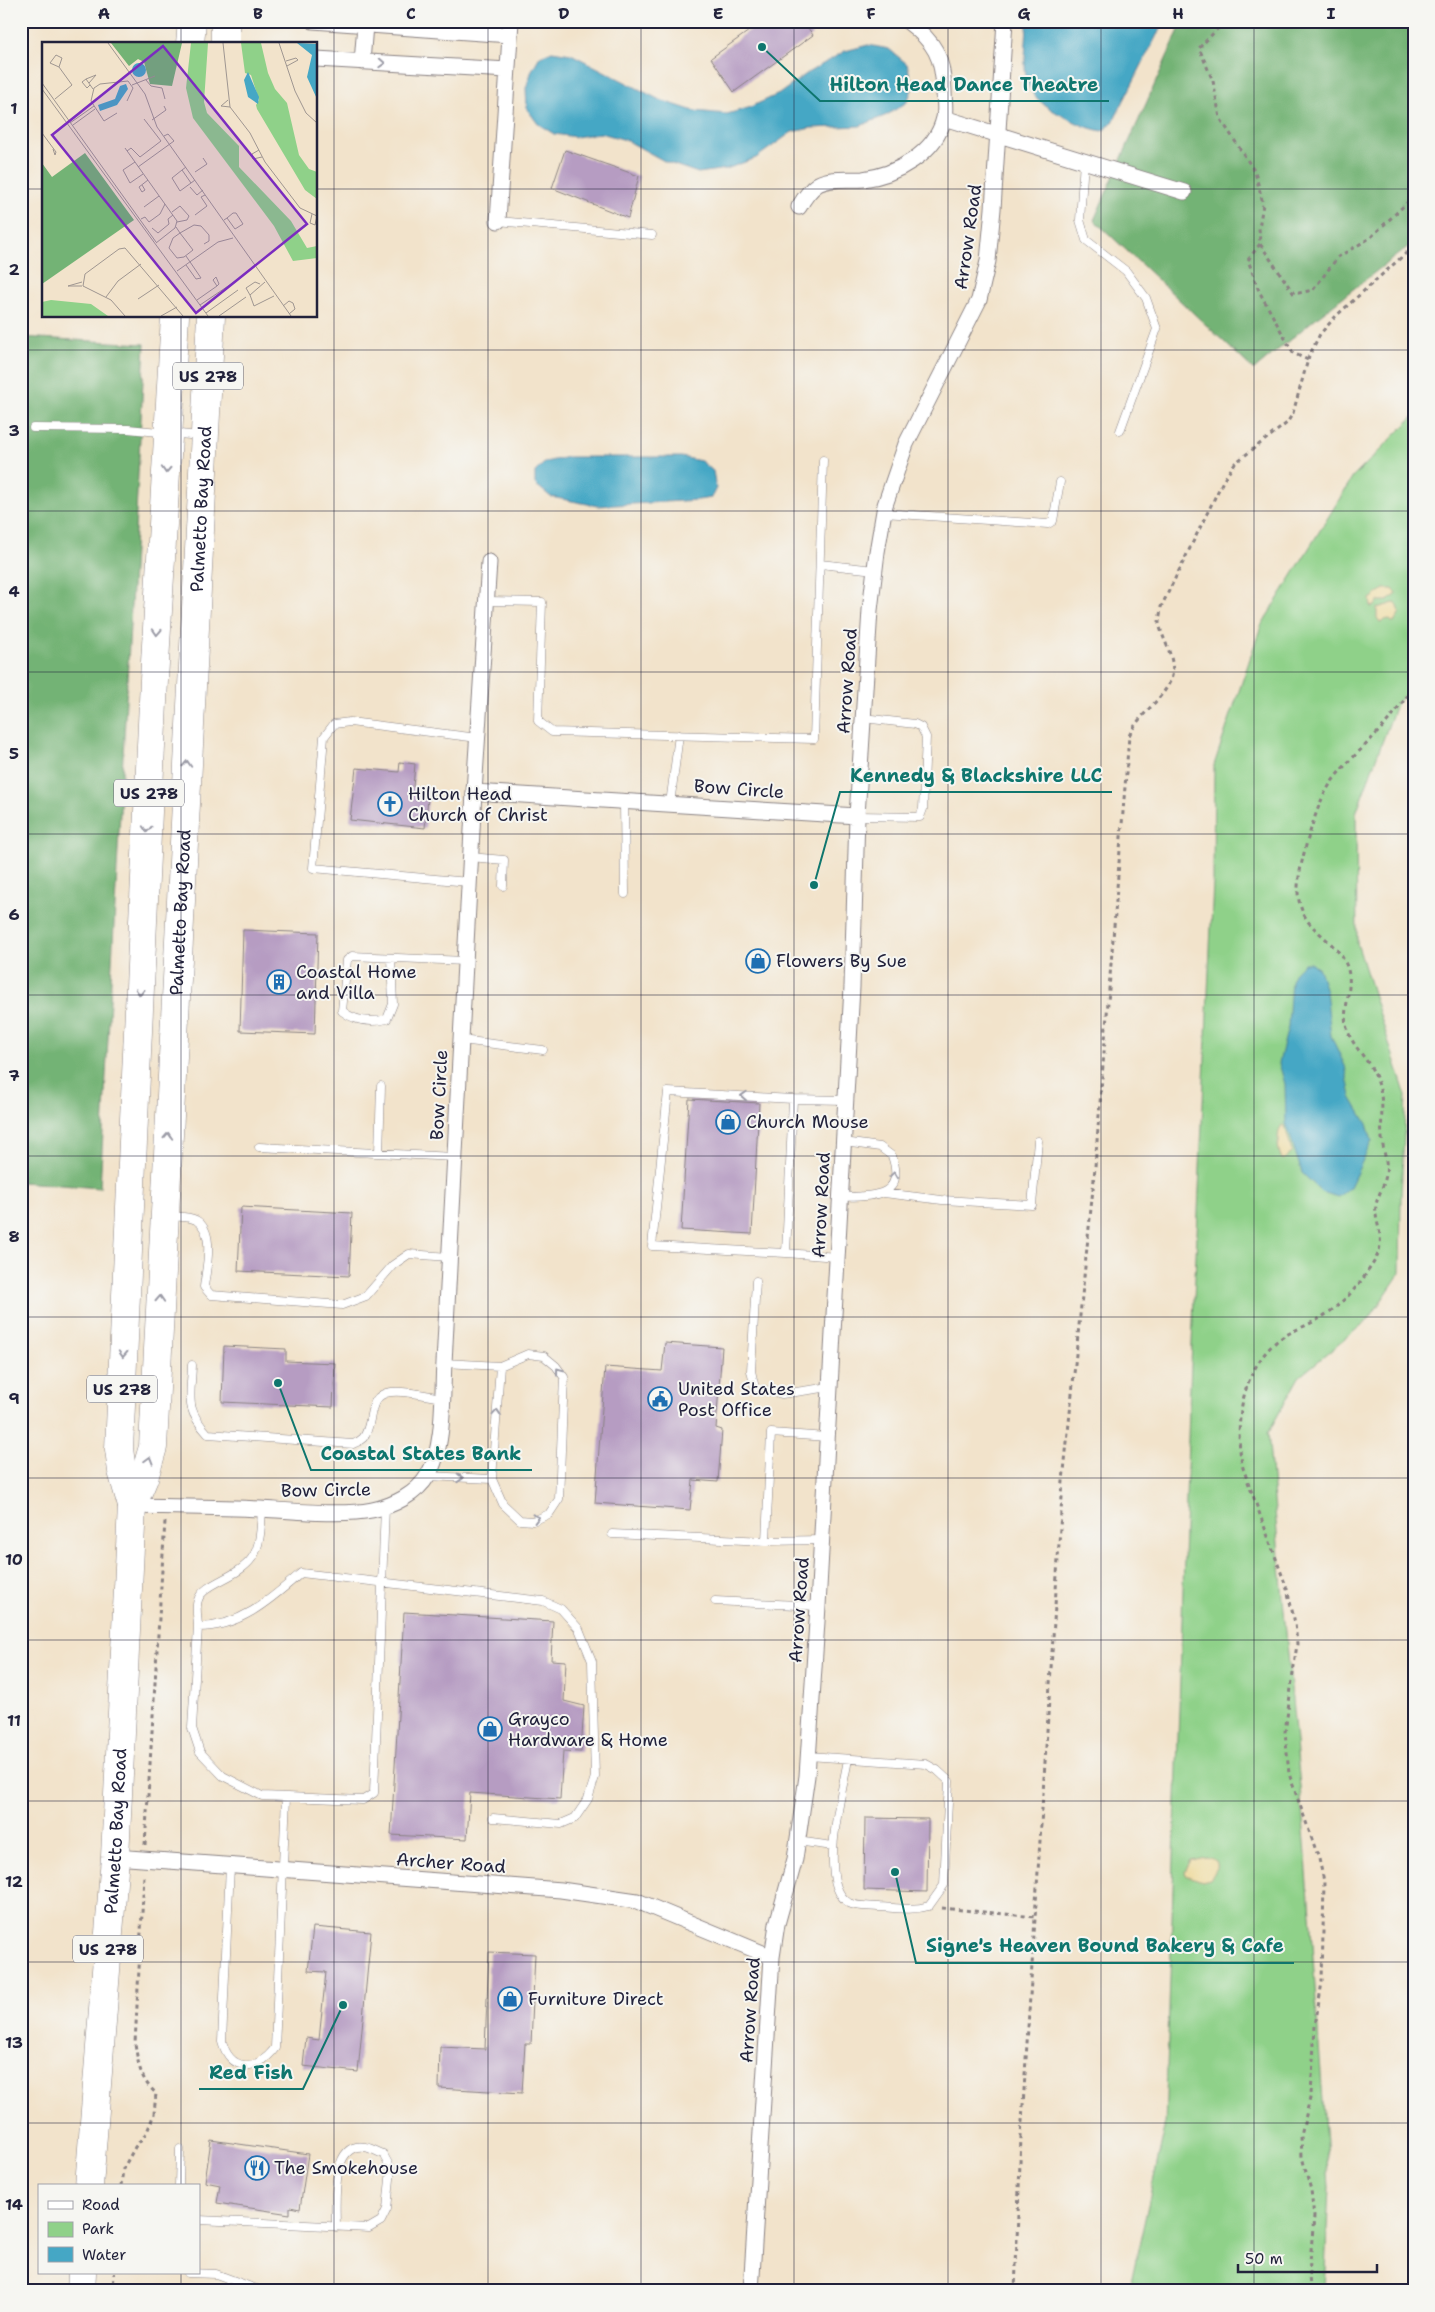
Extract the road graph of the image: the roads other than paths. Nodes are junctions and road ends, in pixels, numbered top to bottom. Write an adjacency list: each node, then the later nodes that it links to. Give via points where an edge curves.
1 (192, 21): 8 (highway)
2 (225, 21): 9 (highway)
3 (313, 21): 6 (street)
4 (907, 21): 13 (street, via 930,41 939,55 944,81)
5 (1005, 21): 14 (street, Arrow Road)
6 (365, 25): 7 (street); 11 (street)
7 (511, 28): 12 (street)
8 (190, 42)
9 (225, 42)
10 (318, 59): 11 (street)
11 (362, 62): 12 (street, one-way to 12)
12 (508, 70): 18 (street)
13 (944, 118): 14 (street); 17 (street, via 933,141 914,161 893,172 820,183 807,194)
14 (998, 134): 15 (street); 28 (street, Arrow Road, via 988,261 979,300 906,444)
15 (1084, 161): 16 (street); 23 (lane, via 1080,220 1086,240 1126,271 1146,298 1156,329)
16 (1184, 192)
17 (799, 207)
18 (498, 221): 19 (lane)
19 (652, 235)
20 (175, 318): 24 (highway, Palmetto Bay Road / US 278)
21 (211, 318): 25 (highway, Palmetto Bay Road / US 278)
22 (34, 428): 24 (lane)
23 (1120, 431)
24 (168, 432): 25 (lane); 71 (highway, Palmetto Bay Road / US 278, one-way to 71, via 153,690 119,1448)
25 (205, 436): 58 (highway, Palmetto Bay Road / US 278, one-way to 25)
26 (824, 460): 30 (lane)
27 (1060, 482): 28 (lane, via 1053,521 1048,524)
28 (884, 513): 31 (street, Arrow Road)
29 (489, 562): 32 (street)
30 (820, 564): 31 (lane); 34 (lane, via 814,739)
31 (875, 570): 33 (street, Arrow Road)
32 (486, 602): 34 (lane, via 542,602 538,721 552,732); 35 (street)
33 (863, 718): 39 (street, Arrow Road); 39 (lane, via 921,727 926,737 923,809 920,817)
34 (679, 735): 38 (lane)
35 (478, 738): 36 (street); 41 (lane, via 350,722 334,724 324,737 313,868)
36 (474, 792): 37 (street, Bow Circle); 40 (street, Bow Circle)
37 (624, 801): 38 (street, Bow Circle); 43 (lane)
38 (670, 804): 39 (street, Bow Circle)
39 (857, 816): 50 (street, Arrow Road)
40 (470, 857): 41 (street, Bow Circle); 42 (lane, via 504,860)
41 (469, 882): 45 (street, Bow Circle)
42 (503, 886)
43 (625, 894)
44 (391, 958): 44 (lane, via 352,956 347,960 342,1012 360,1021 387,1019 393,1004); 45 (lane)
45 (465, 961): 46 (street, Bow Circle)
46 (460, 1040): 47 (lane); 55 (street, Bow Circle)
47 (543, 1050)
48 (381, 1086): 54 (lane)
49 (793, 1099): 50 (lane); 59 (lane); 59 (lane, one-way to 59, via 668,1092 652,1246)
50 (846, 1100): 52 (street, Arrow Road)
51 (1038, 1141): 56 (lane, via 1032,1205)
52 (844, 1142): 56 (lane, one-way to 52, via 891,1188 896,1176 892,1156 880,1147); 57 (street, Arrow Road)
53 (259, 1147): 54 (lane)
54 (379, 1153): 55 (lane)
55 (454, 1157): 60 (street, Bow Circle)
56 (884, 1193): 57 (lane)
57 (840, 1197): 61 (street, Arrow Road)
58 (164, 1216): 60 (lane, via 189,1217 205,1229 208,1240 204,1287 211,1295 342,1305 366,1296 393,1265 409,1254); 71 (highway, Palmetto Bay Road / US 278, one-way to 58, via 153,1447)
59 (786, 1253): 61 (lane)
60 (449, 1257): 63 (street, Bow Circle)
61 (837, 1257): 66 (street, Arrow Road)
62 (756, 1281): 66 (lane, via 751,1371 755,1388 782,1394)
63 (444, 1363): 65 (lane); 67 (street, Bow Circle)
64 (192, 1365): 67 (lane, via 190,1406 195,1419 208,1434 353,1444 362,1439 370,1425 371,1409 377,1399 391,1392)
65 (500, 1366): 70 (lane, one-way to 65); 70 (lane, one-way to 65, via 503,1504 520,1520 533,1521 549,1514 559,1499 564,1376 544,1356 528,1354)
66 (830, 1387): 68 (street, Arrow Road)
67 (442, 1398): 69 (street, Bow Circle, via 438,1450)
68 (827, 1436): 75 (street, Arrow Road); 76 (lane, via 771,1433)
69 (427, 1476): 70 (lane, one-way to 70); 72 (street, Bow Circle, via 409,1494)
70 (492, 1479)
71 (132, 1506): 73 (street, Bow Circle); 87 (highway, Palmetto Bay Road / US 278)
72 (385, 1507): 73 (street, Bow Circle, via 355,1512); 77 (lane)
73 (262, 1509): 80 (lane, via 254,1557 233,1576 203,1590 197,1600)
74 (612, 1534): 76 (lane)
75 (822, 1540): 76 (lane); 79 (street, Arrow Road)
76 (766, 1541)
77 (383, 1582): 80 (lane, via 301,1573 250,1614 216,1627); 83 (lane, via 374,1793 363,1800); 84 (lane, via 543,1601 562,1609 579,1629 592,1661 596,1776 588,1799 575,1818 561,1824)
78 (715, 1601): 79 (lane)
79 (818, 1606): 81 (street, Arrow Road)
80 (198, 1627): 83 (lane, via 192,1728 200,1752 223,1776 262,1796)
81 (808, 1756): 82 (lane); 85 (street, Arrow Road)
82 (848, 1759): 86 (lane); 86 (lane, via 926,1764 949,1781 944,1885 929,1906 914,1910 850,1904 840,1895 833,1879)
83 (286, 1797): 89 (lane)
84 (493, 1818)
85 (797, 1841): 86 (lane); 90 (street, Arrow Road)
86 (833, 1846)
87 (116, 1857): 88 (street, Archer Road); 92 (highway, Palmetto Bay Road / US 278)
88 (230, 1866): 89 (street, Archer Road); 89 (lane, via 222,2041 226,2055 239,2064 254,2065 268,2058 275,2048)
89 (282, 1870): 90 (street, Archer Road, via 560,1890 623,1898 652,1906)
90 (772, 1957): 100 (street, Arrow Road)
91 (180, 2150): 93 (lane)
92 (89, 2184)
93 (179, 2184)
94 (200, 2220): 95 (lane)
95 (336, 2227): 95 (lane, via 369,2228 381,2221 387,2209 391,2169 384,2154 365,2146 351,2148 343,2158 337,2170)
96 (200, 2273): 99 (lane, via 216,2274)
97 (82, 2274): 98 (highway)
98 (81, 2291)
99 (262, 2291)
100 (751, 2291)

